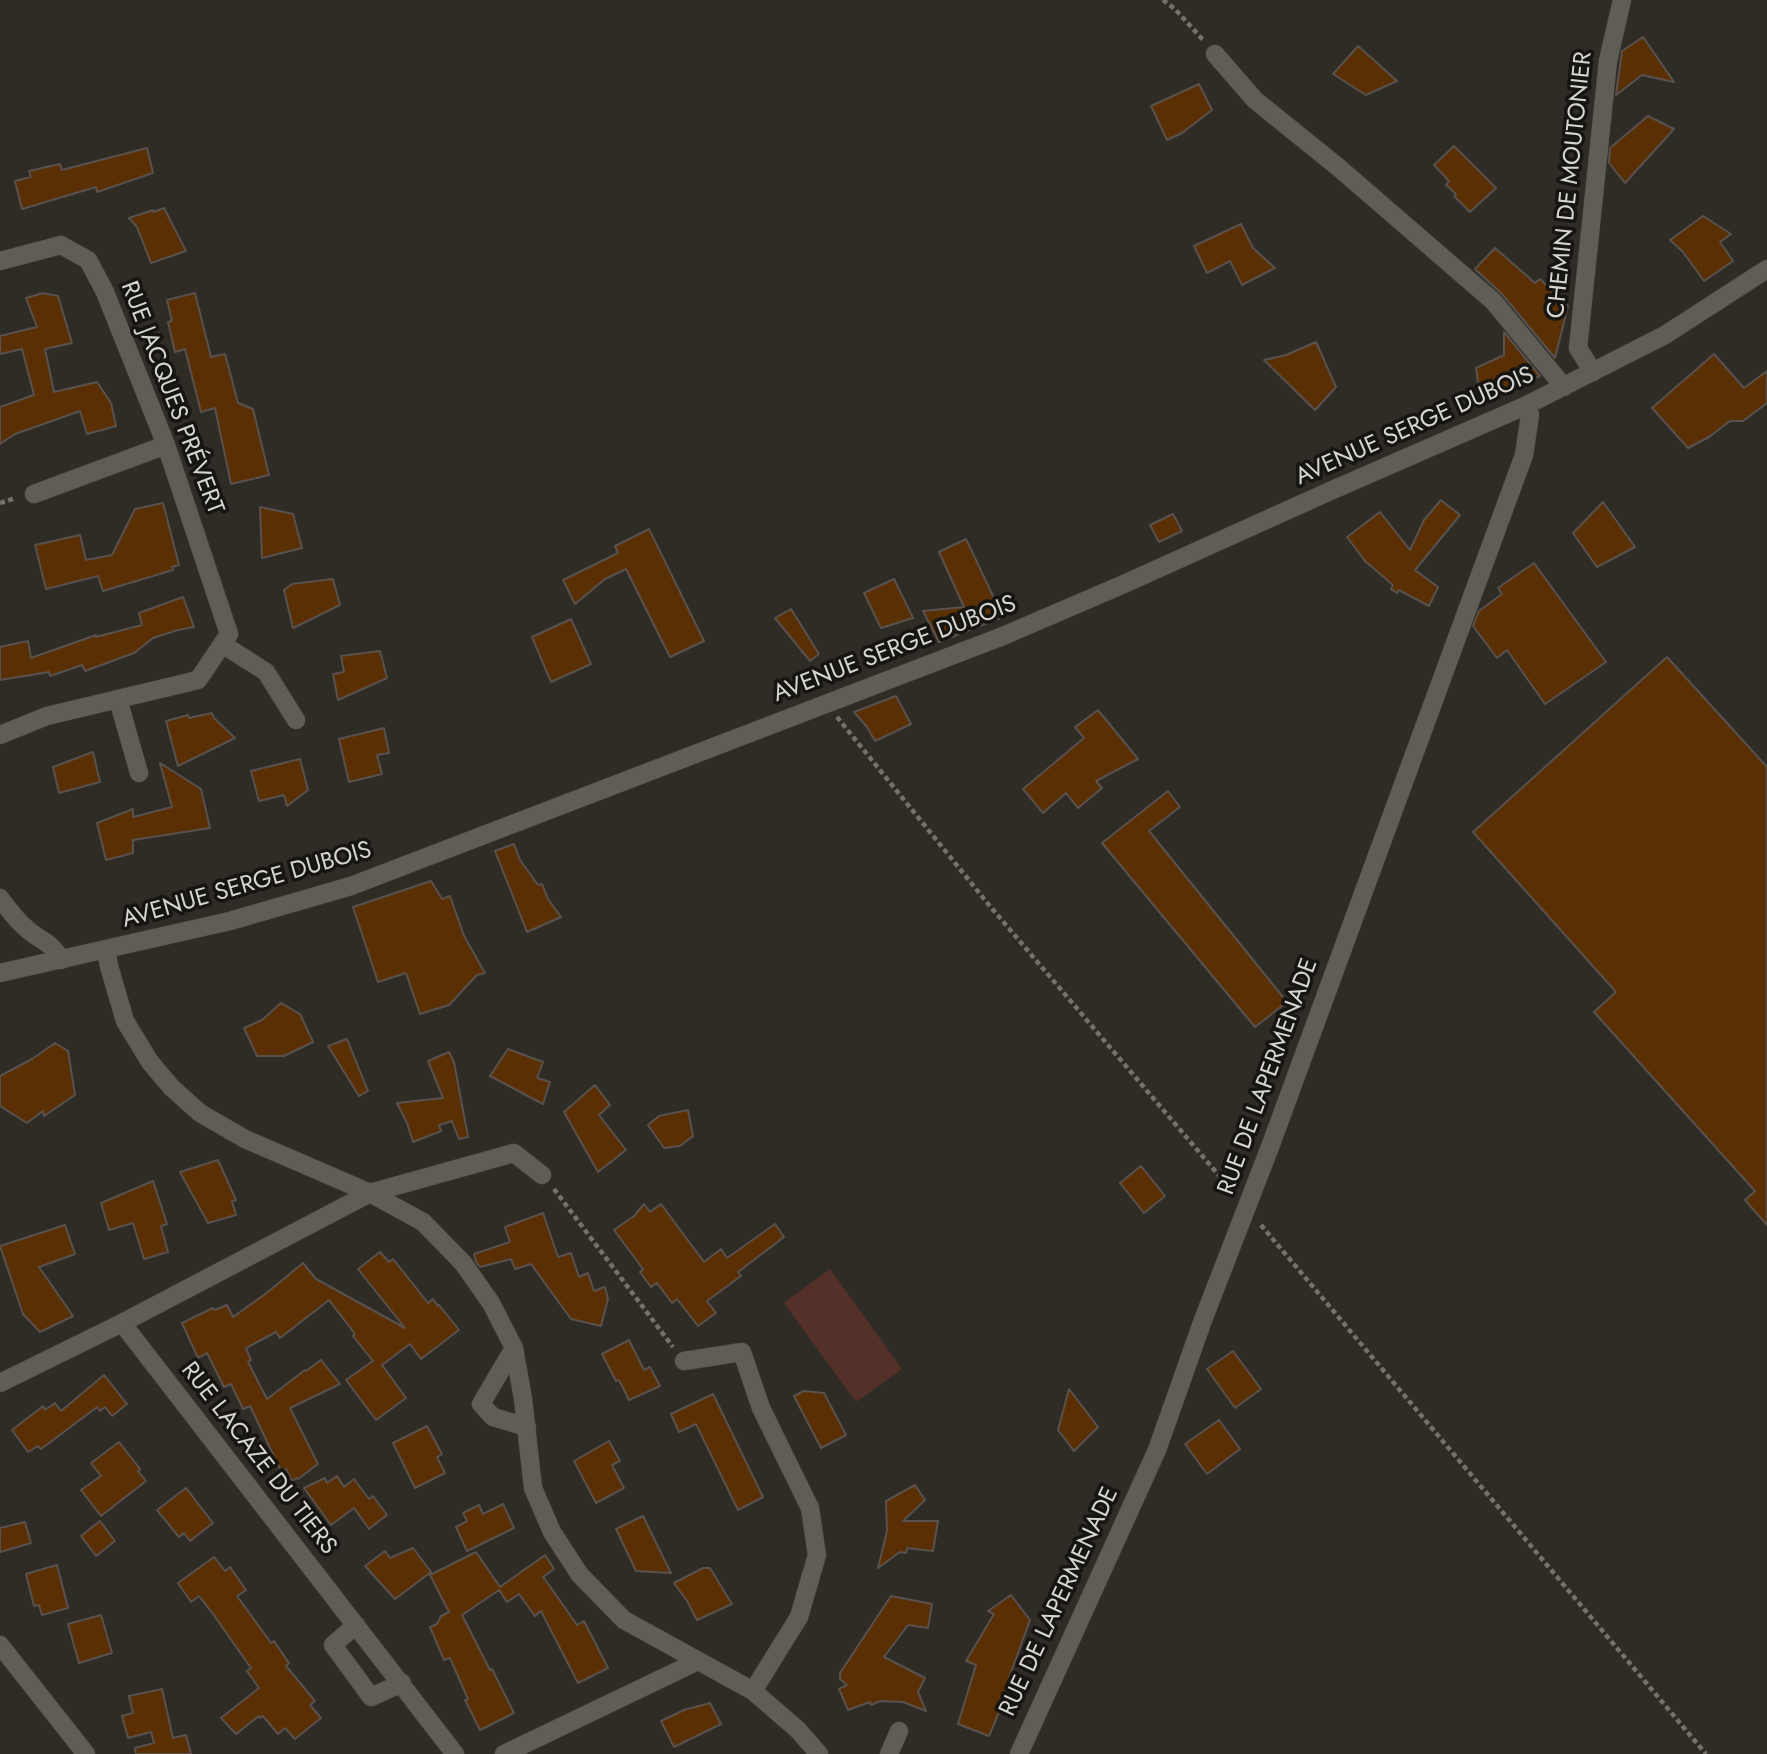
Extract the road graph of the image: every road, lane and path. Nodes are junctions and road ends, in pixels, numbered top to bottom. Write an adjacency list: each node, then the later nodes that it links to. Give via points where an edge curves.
1 (1163, 0): 3 (path)
2 (1622, 0): 6 (street, CHEMIN DE MOUTONIER, via 1608,61 1578,348)
3 (1215, 54): 7 (street, via 1255,100 1493,301)
4 (0, 261): 9 (street, RUE JACQUES PRÉVERT, via 61,245 88,260)
5 (1767, 269): 6 (street, AVENUE SERGE DUBOIS, via 1665,335)
6 (1593, 372): 7 (street, AVENUE SERGE DUBOIS)
7 (1564, 387): 8 (street, AVENUE SERGE DUBOIS)
8 (1525, 407): 13 (street, AVENUE SERGE DUBOIS, via 1100,595); 23 (street, RUE DE LAPERMENADE, via 1530,415 1524,455)
9 (166, 445): 10 (street); 11 (street, RUE JACQUES PRÉVERT, via 229,634)
10 (34, 494)
11 (222, 644): 12 (street, via 198,680); 14 (street, via 266,672)
12 (118, 699): 15 (street, via 47,716); 16 (street)
13 (826, 703): 18 (street, AVENUE SERGE DUBOIS, via 351,886); 23 (path, via 989,905)
14 (296, 720)
15 (0, 735)
16 (139, 773)
17 (0, 898): 19 (street, via 28,930 54,947)
18 (106, 950): 19 (street, AVENUE SERGE DUBOIS); 22 (street, via 125,1021 149,1062 172,1088 200,1113 245,1139)
19 (61, 960): 20 (street, AVENUE SERGE DUBOIS)
20 (0, 973)
21 (542, 1175): 22 (street, via 514,1153); 26 (path)
22 (370, 1192): 24 (street); 25 (street, via 423,1222 463,1263)
23 (1246, 1208): 40 (street, RUE DE LAPERMENADE, via 1157,1450); 41 (path)
24 (122, 1323): 27 (street); 29 (street, RUE LACAZE DU TIERS)
25 (514, 1348): 28 (street); 28 (street, via 481,1404 493,1418)
26 (684, 1361): 33 (street, via 742,1352 761,1408 810,1508 817,1555 799,1617)
27 (0, 1383)
28 (527, 1427): 31 (street, via 533,1488 552,1532 580,1575 624,1620)
29 (356, 1625): 32 (street, RUE LACAZE DU TIERS); 32 (street, via 333,1645 371,1697)
30 (0, 1645): 35 (street)
31 (698, 1661): 33 (street); 37 (street)
32 (402, 1683): 36 (street, RUE LACAZE DU TIERS)
33 (753, 1691): 38 (street)
34 (899, 1731): 39 (street)
35 (86, 1754)
36 (455, 1754)
37 (504, 1754)
38 (819, 1754)
39 (889, 1754)
40 (1018, 1754)
41 (1706, 1754)

